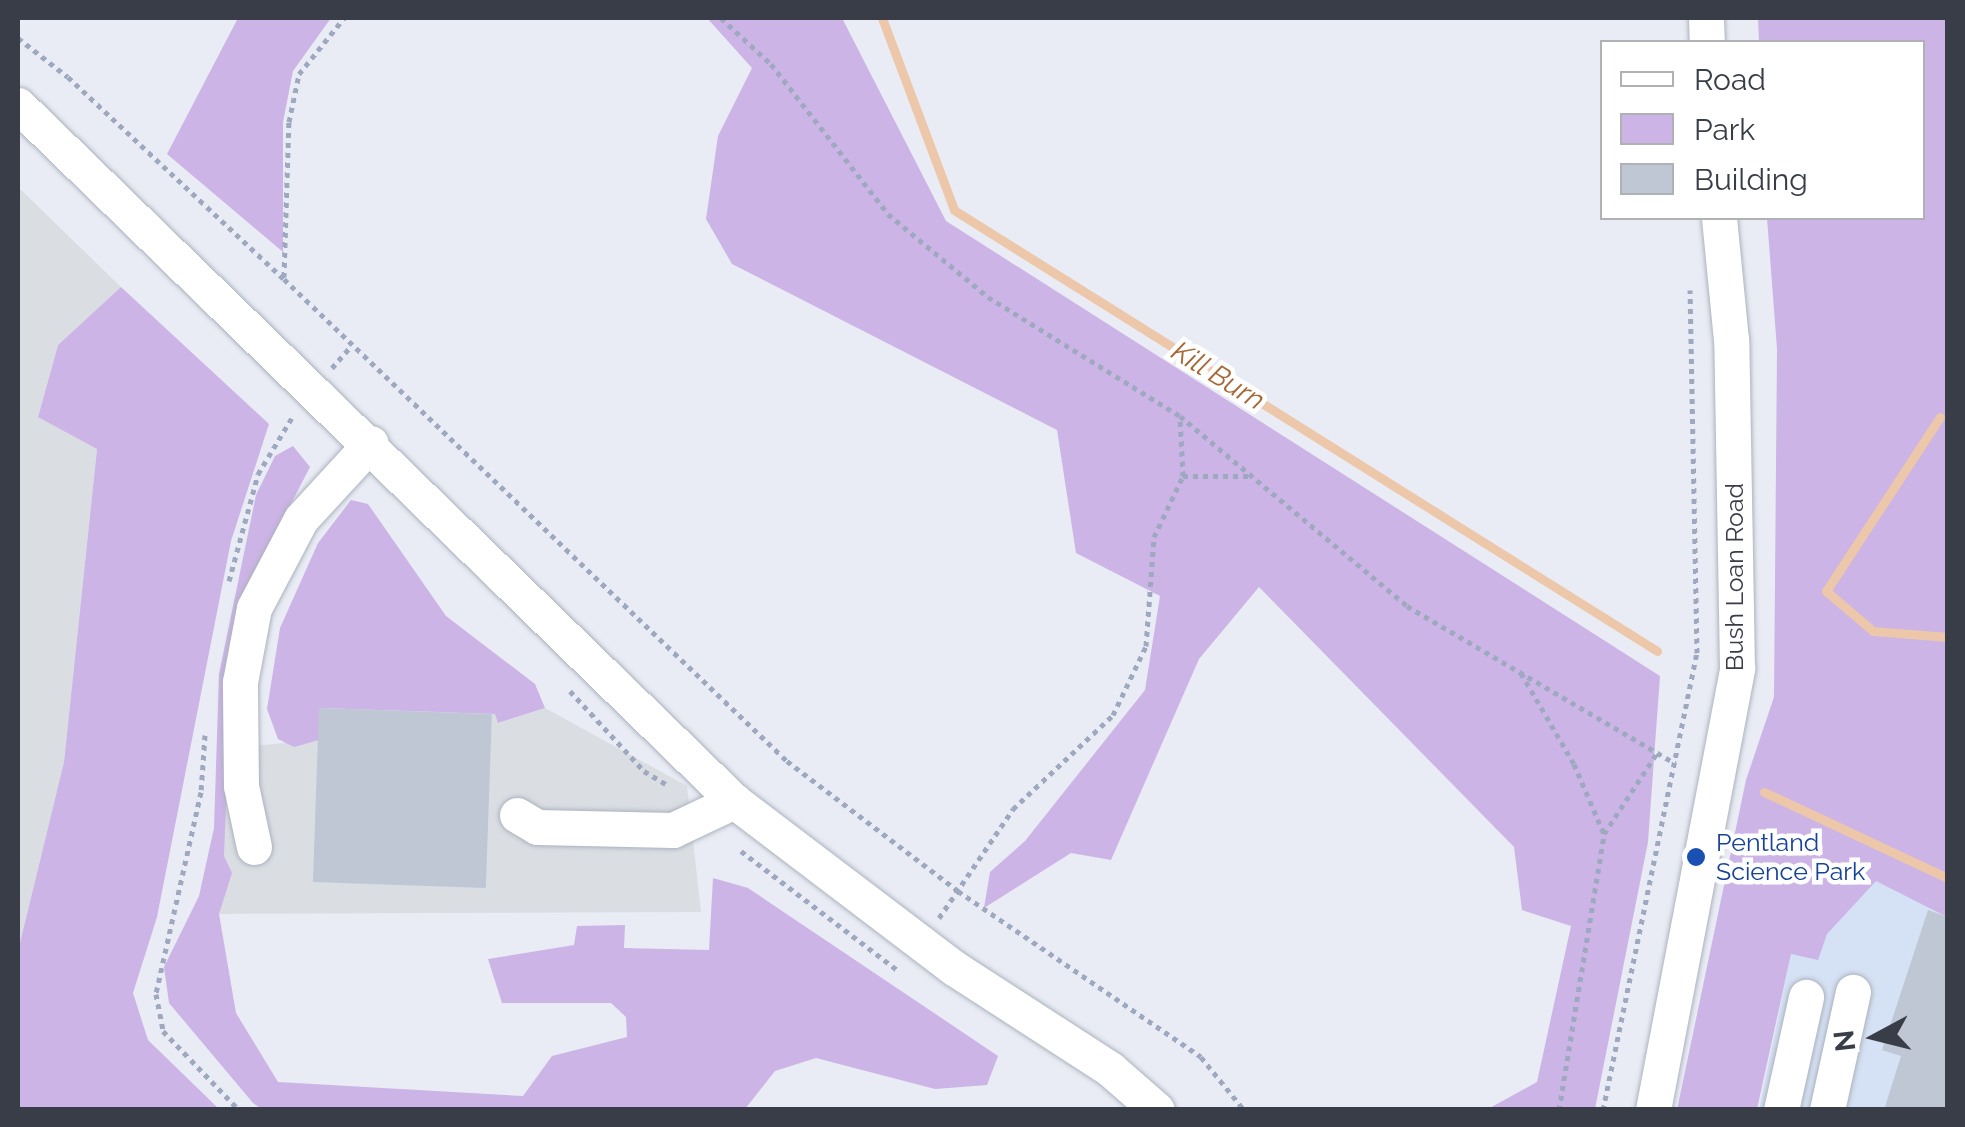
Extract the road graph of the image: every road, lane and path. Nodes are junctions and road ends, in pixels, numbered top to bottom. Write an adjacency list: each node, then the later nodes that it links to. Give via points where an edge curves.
1 (344, 18): 7 (path, via 300,74 289,122)
2 (721, 18): 8 (path, via 771,64 888,214 988,296)
3 (18, 38): 7 (path)
4 (18, 105): 9 (street)
5 (1720, 220): 27 (street, Bush Loan Road, via 1731,340 1737,668)
6 (1690, 275): 14 (path, via 1697,653)
7 (284, 279): 19 (path, via 787,761)
8 (1180, 416): 10 (path); 11 (path)
9 (371, 443): 15 (street); 18 (street, via 301,519 254,608 240,682 241,786)
10 (1182, 476): 11 (path); 19 (path, via 1154,537 1146,646 1114,715 1014,809)
11 (1249, 476): 12 (path, via 1406,606)
12 (1520, 672): 13 (path); 17 (path, via 1574,764)
13 (1658, 752): 14 (path); 17 (path)
14 (1675, 763): 26 (path)
15 (719, 810): 16 (street, via 673,830 537,827); 20 (path, via 802,904); 23 (street, via 1110,1069)
16 (517, 815)
17 (1604, 834): 25 (path)
18 (254, 847)
19 (958, 891): 24 (path, via 1201,1057)
20 (897, 970)
21 (1853, 992): 29 (street)
22 (1806, 996): 28 (street)
23 (1158, 1110)
24 (1244, 1110)
25 (1559, 1110)
26 (1604, 1110)
27 (1653, 1110)
28 (1781, 1110)
29 (1827, 1110)

